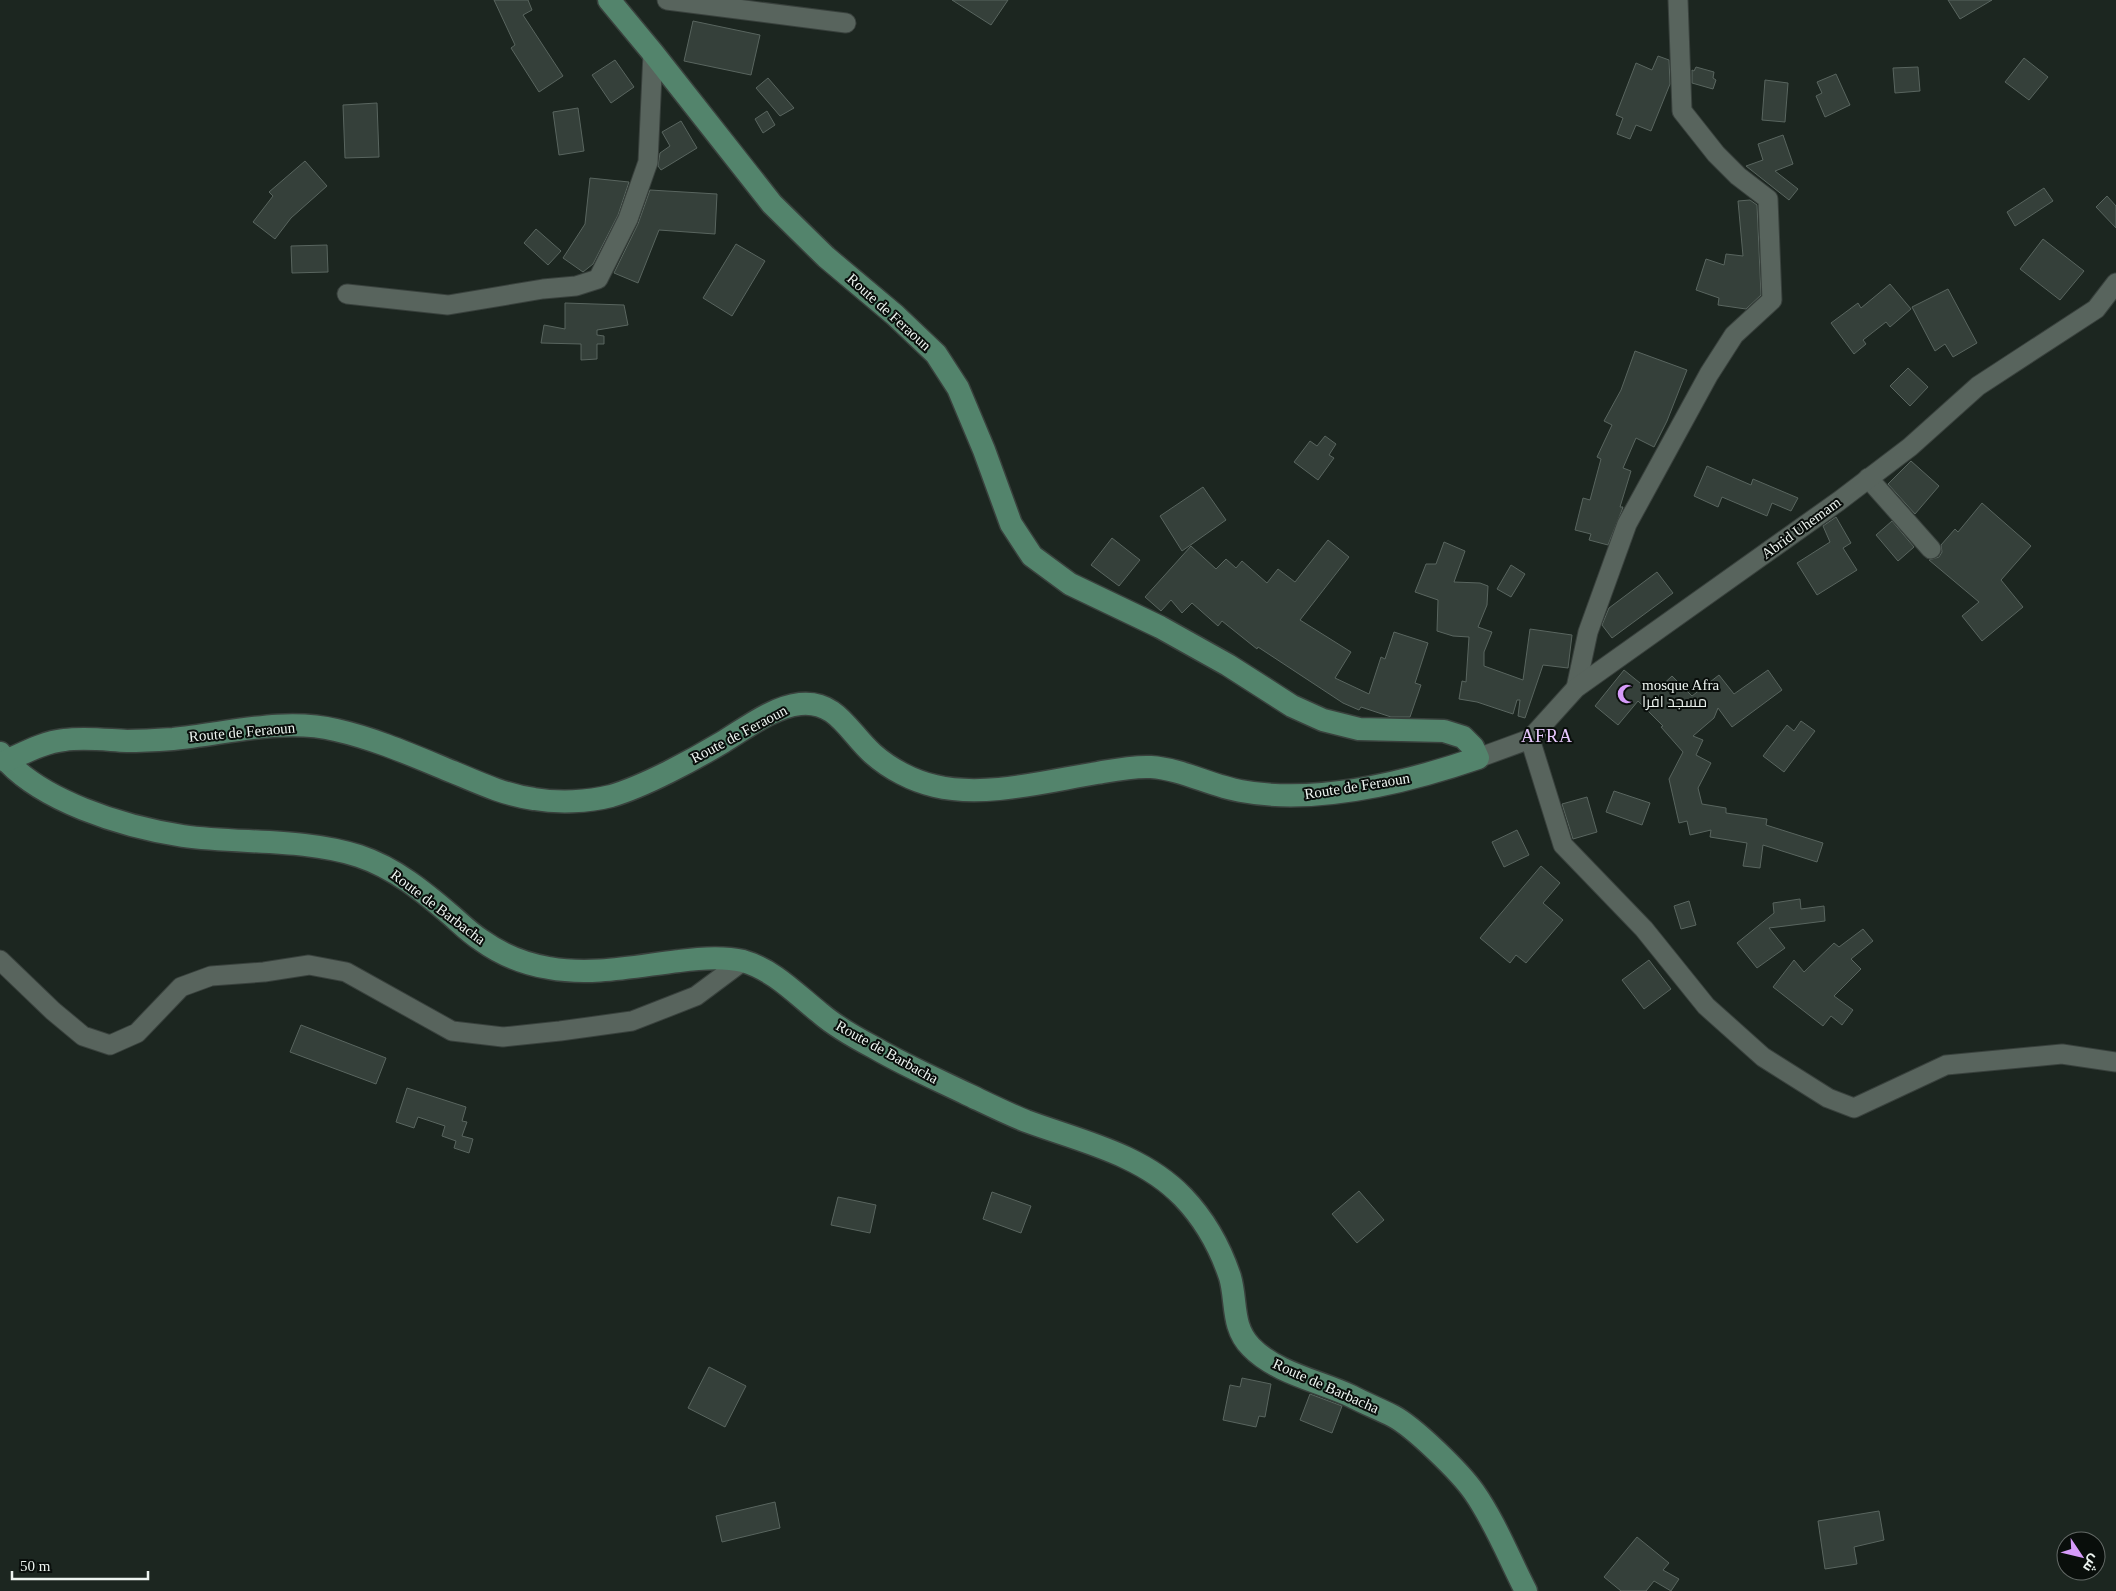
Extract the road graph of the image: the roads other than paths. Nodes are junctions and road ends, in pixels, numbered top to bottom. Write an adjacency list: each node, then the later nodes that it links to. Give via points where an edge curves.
1 (609, 0): 5 (main road, Route de Feraoun)
2 (667, 0): 4 (street)
3 (1678, 0): 10 (street, via 1682,111 1716,154 1738,176 1768,198 1772,300 1734,335 1709,374 1627,524 1588,632)
4 (846, 23)
5 (653, 53): 7 (street, via 648,162 628,219 598,278 576,286 448,305); 13 (main road, Route de Feraoun, via 772,204 826,257 896,315 936,354 958,388 1010,524 1032,556 1070,584 1160,627 1292,706 1359,729 1444,731 1462,737 1473,747)
6 (2116, 283): 8 (street, Abrid Uhemam, via 2096,309 1978,386)
7 (347, 294)
8 (1868, 478): 9 (street); 10 (street, Abrid Uhemam)
9 (1931, 549)
10 (1576, 688): 11 (street, Abrid Uhemam)
11 (1530, 739): 13 (street, Abrid Uhemam); 16 (street, via 1564,845 1644,930 1706,1006 1763,1057 1828,1098 1854,1108 1946,1065 2062,1054)
12 (3, 757): 13 (main road, Route de Feraoun, via 63,740 174,739 293,726 332,729 385,744 500,792 536,800 567,801 610,796 636,786 711,749 762,718 795,705 816,704 836,714 873,754 901,774 933,786 965,791 1150,767 1240,791 1311,796 1445,769); 15 (main road, Route de Barbacha, via 44,790 76,807 131,825 185,836 308,845 359,856 400,875 479,940 515,960 552,969 592,972 708,957)
13 (1478, 758)
14 (0, 960): 15 (street, via 83,1036 110,1045 137,1033 181,987 211,976 309,965 346,972 452,1031 503,1037 632,1021 696,996)
15 (743, 961): 17 (main road, Route de Barbacha, via 772,975 823,1016 874,1048 1022,1120 1095,1145 1140,1164 1165,1180 1202,1219 1218,1246 1232,1282 1234,1313 1250,1346 1289,1371 1397,1418 1437,1452 1473,1490)
16 (2116, 1062)
17 (1526, 1591)

